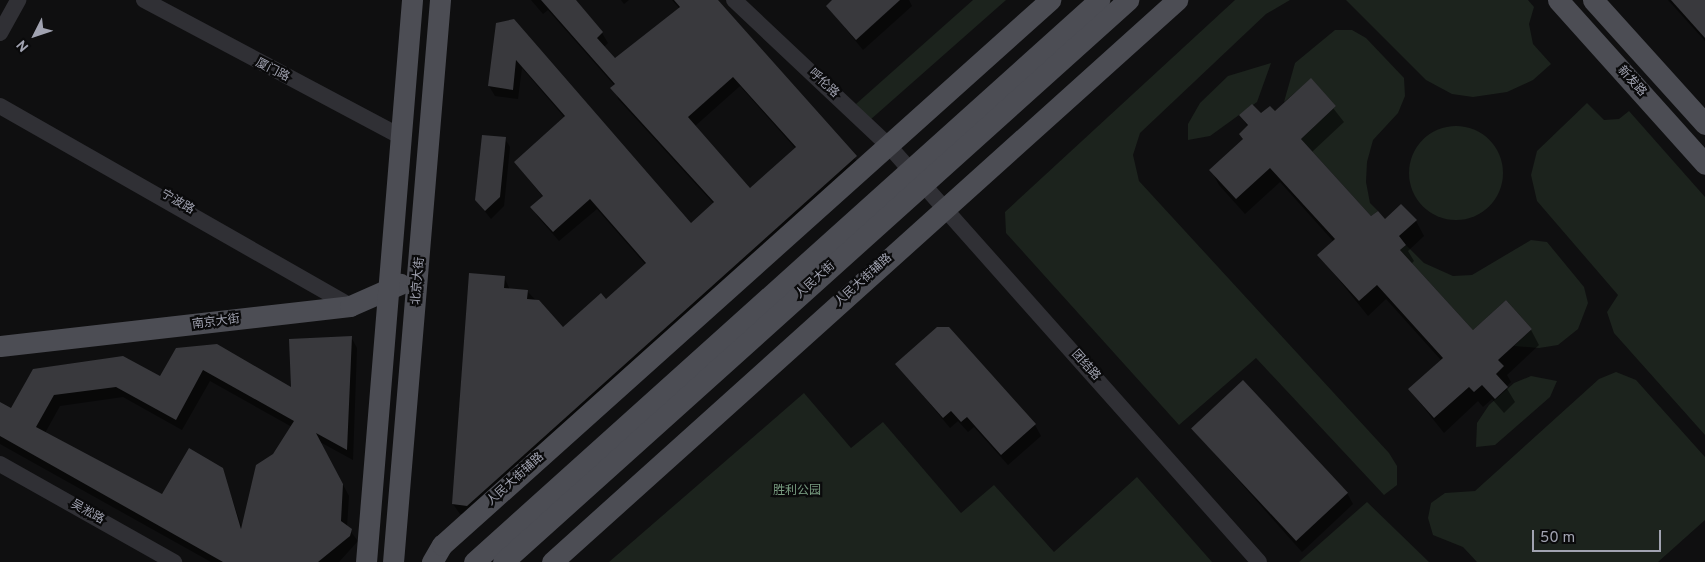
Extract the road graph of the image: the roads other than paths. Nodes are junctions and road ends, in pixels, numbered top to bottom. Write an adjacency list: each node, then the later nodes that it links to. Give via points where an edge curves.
1 (18, 0): 12 (street)
2 (144, 0): 15 (street, 厦门路)
3 (412, 0): 15 (main road)
4 (440, 0): 20 (main road, 北京大街)
5 (734, 0): 16 (street, 呼伦路)
6 (1050, 0): 16 (main road, 人民大街辅路)
7 (1099, 0): 18 (main road, 人民大街)
8 (1128, 0): 18 (main road, 人民大街)
9 (1177, 0): 19 (main road, 人民大街辅路)
10 (1558, 0): 17 (main road, 新发路)
11 (1593, 0): 14 (main road)
12 (0, 33)
13 (0, 106): 22 (street, 宁波路)
14 (1705, 124)
15 (402, 138): 21 (main road)
16 (888, 145): 18 (street, 呼伦路); 28 (main road, 人民大街辅路, via 442,546)
17 (1705, 164)
18 (917, 177): 19 (street, 团结路); 29 (main road, 人民大街); 30 (main road, 人民大街)
19 (945, 208): 31 (main road, 人民大街辅路); 32 (street, 团结路)
20 (421, 267): 21 (main road, 南京大街); 27 (main road, 北京大街)
21 (390, 292): 22 (main road, 南京大街); 26 (main road)
22 (350, 306): 23 (main road, 南京大街)
23 (0, 346)
24 (0, 464): 25 (street, 吴淞路)
25 (174, 562)
26 (366, 562)
27 (393, 562)
28 (432, 562)
29 (474, 562)
30 (503, 562)
31 (552, 562)
32 (1259, 562)

